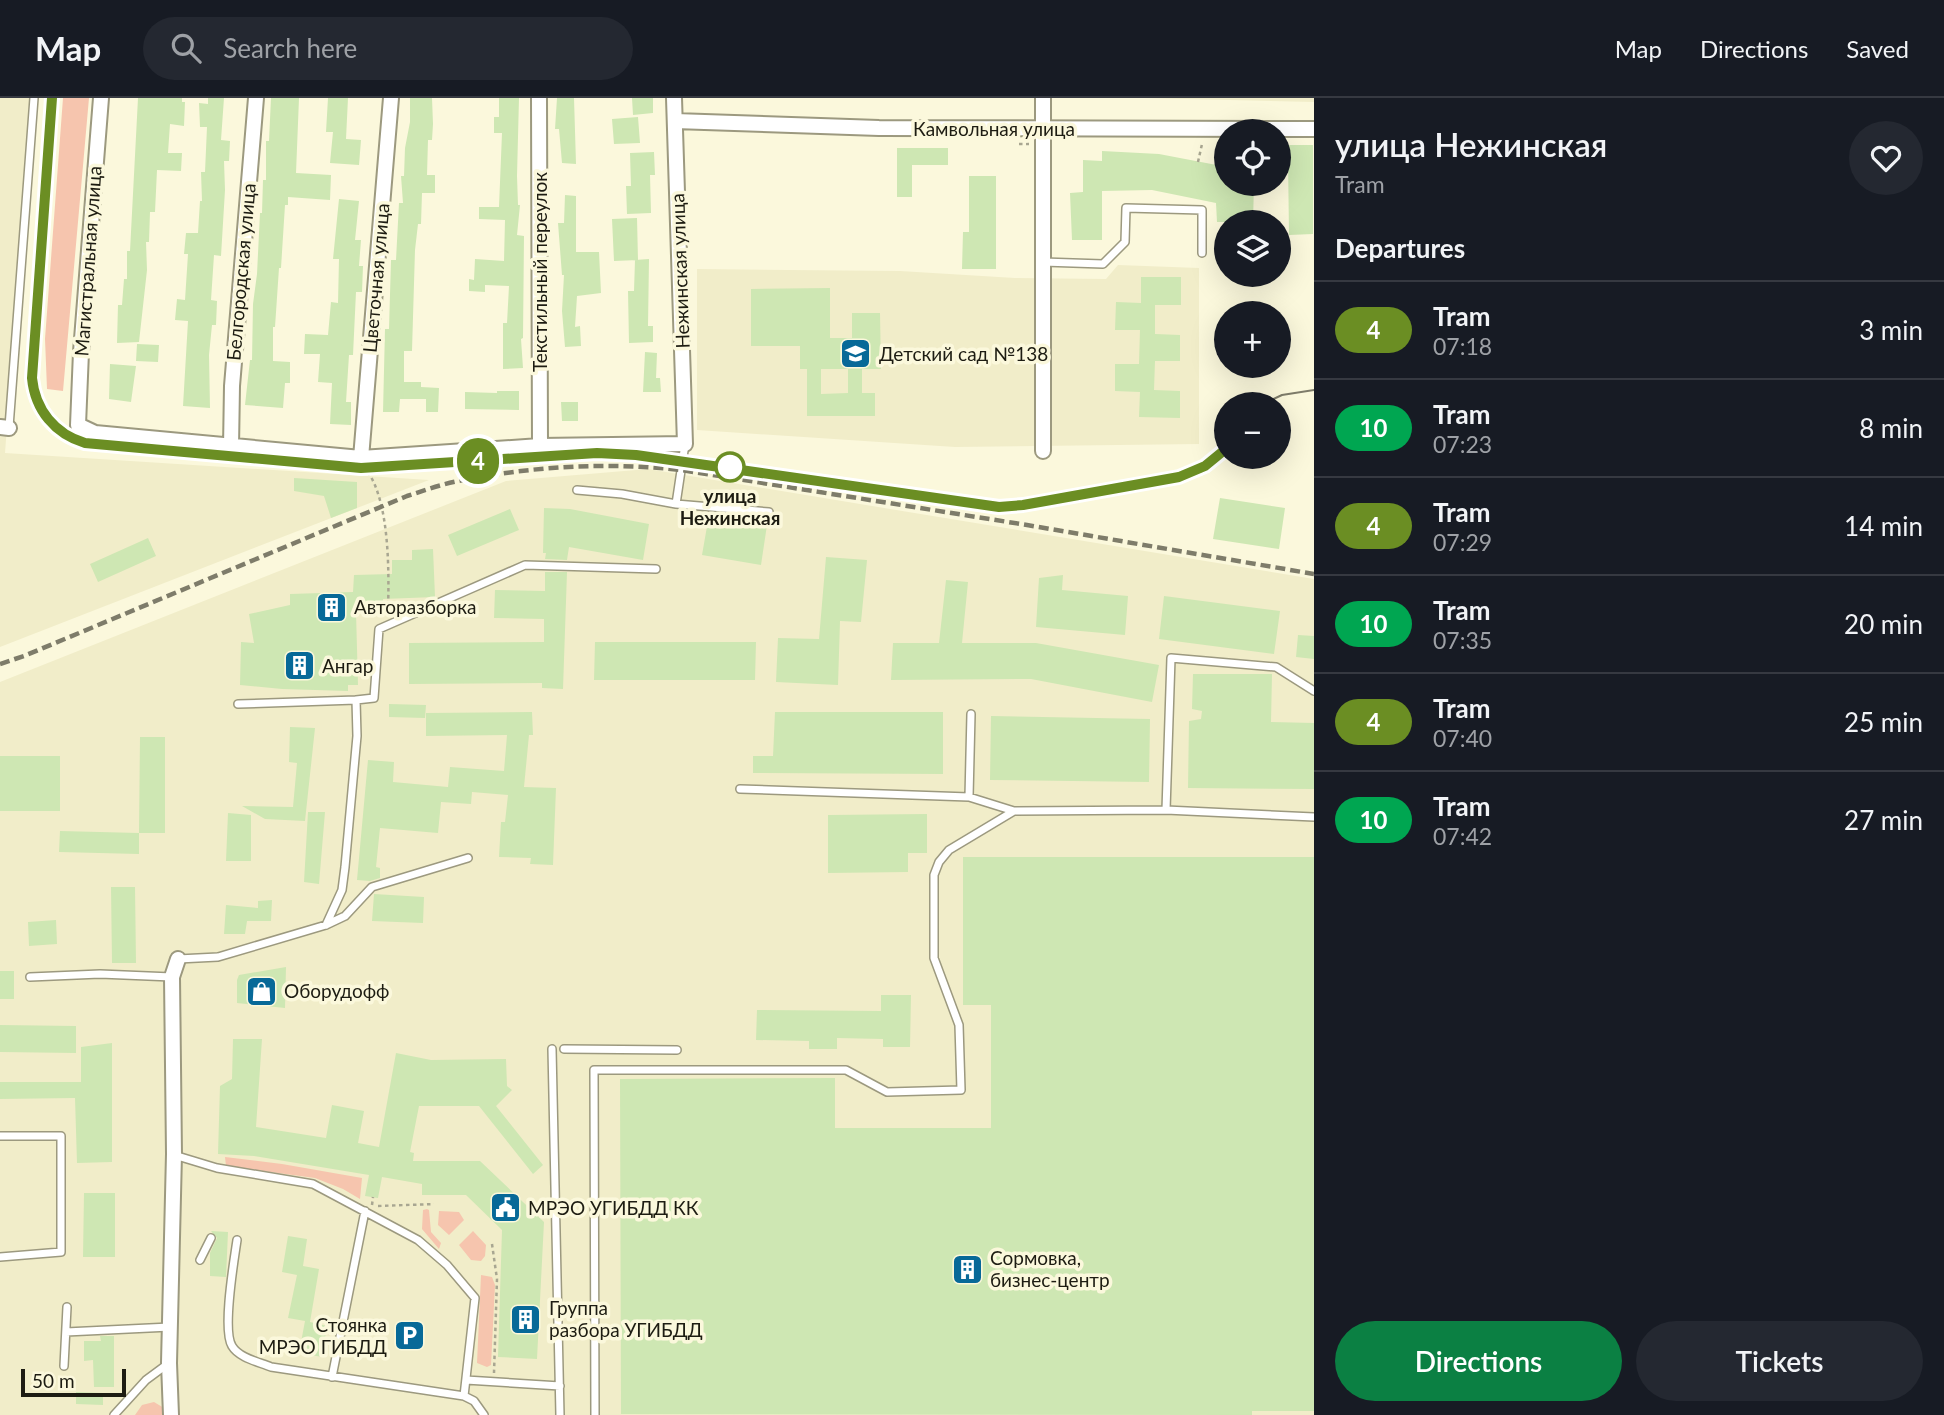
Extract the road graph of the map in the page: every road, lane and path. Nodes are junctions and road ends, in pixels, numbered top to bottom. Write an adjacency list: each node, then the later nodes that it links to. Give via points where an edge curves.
1 (34, 98): 17 (lane)
2 (101, 98): 20 (street, Магистральная улица, via 78,425 95,433)
3 (256, 98): 20 (street, Белгородская улица)
4 (391, 98): 22 (street, Цветочная улица)
5 (539, 98): 19 (street, Текстильный переулок)
6 (674, 98): 8 (street, Нежинская улица)
7 (1043, 98): 10 (street)
8 (675, 121): 10 (street, Камвольная улица); 18 (street, Нежинская улица)
9 (1314, 129): 10 (street, Камвольная улица)
10 (1042, 130): 16 (street)
11 (1019, 144): 12 (path)
12 (1036, 144)
13 (1202, 144): 14 (path)
14 (1198, 162)
15 (1202, 253): 16 (lane, via 1202,210 1126,208 1125,242 1103,264)
16 (1042, 262): 21 (street)
17 (5, 428)
18 (685, 444): 19 (street); 25 (lane)
19 (540, 446): 22 (street)
20 (231, 447): 22 (street)
21 (1043, 451)
22 (361, 458)
23 (368, 472): 28 (path, via 377,484 387,539)
24 (577, 490): 25 (lane)
25 (676, 504): 26 (lane)
26 (769, 512)
27 (656, 569): 30 (lane, via 525,565 513,570 379,629 374,698)
28 (388, 614)
29 (1314, 691): 35 (lane, via 1276,667 1171,658)
30 (356, 700): 31 (lane); 39 (lane, via 357,736 342,890)
31 (238, 704)
32 (971, 714): 34 (lane)
33 (740, 789): 34 (lane)
34 (969, 797): 36 (lane)
35 (1166, 810): 36 (lane); 37 (lane)
36 (1014, 811): 69 (lane, via 949,850 934,875 934,958 959,1025 961,1090 887,1092 846,1070 594,1070)
37 (1314, 817)
38 (468, 858): 39 (lane, via 372,887 345,916)
39 (326, 925): 40 (lane, via 218,957)
40 (178, 959): 42 (street)
41 (30, 977): 42 (lane)
42 (172, 977): 47 (street)
43 (552, 1049): 63 (lane)
44 (564, 1049): 45 (lane)
45 (677, 1051)
46 (0, 1136): 53 (lane, via 61,1136 61,1252)
47 (174, 1154): 49 (lane, via 217,1168 313,1184); 56 (street)
48 (434, 1204): 49 (path, via 381,1205)
49 (365, 1211): 60 (lane); 61 (lane, via 418,1240 475,1298)
50 (211, 1238): 54 (lane)
51 (237, 1240): 60 (lane, via 228,1337 232,1347 271,1367)
52 (492, 1244): 62 (path, via 497,1279)
53 (0, 1257)
54 (200, 1260)
55 (67, 1307): 57 (lane)
56 (171, 1327): 57 (lane); 58 (street)
57 (66, 1332): 59 (lane)
58 (170, 1363): 65 (lane, via 146,1380); 66 (street)
59 (64, 1366)
60 (332, 1377): 64 (lane)
61 (466, 1380): 62 (lane); 64 (lane)
62 (494, 1381): 63 (lane)
63 (560, 1386): 68 (lane)
64 (464, 1396): 67 (lane)
65 (114, 1415)
66 (171, 1415)
67 (484, 1415)
68 (560, 1415)
69 (596, 1415)

